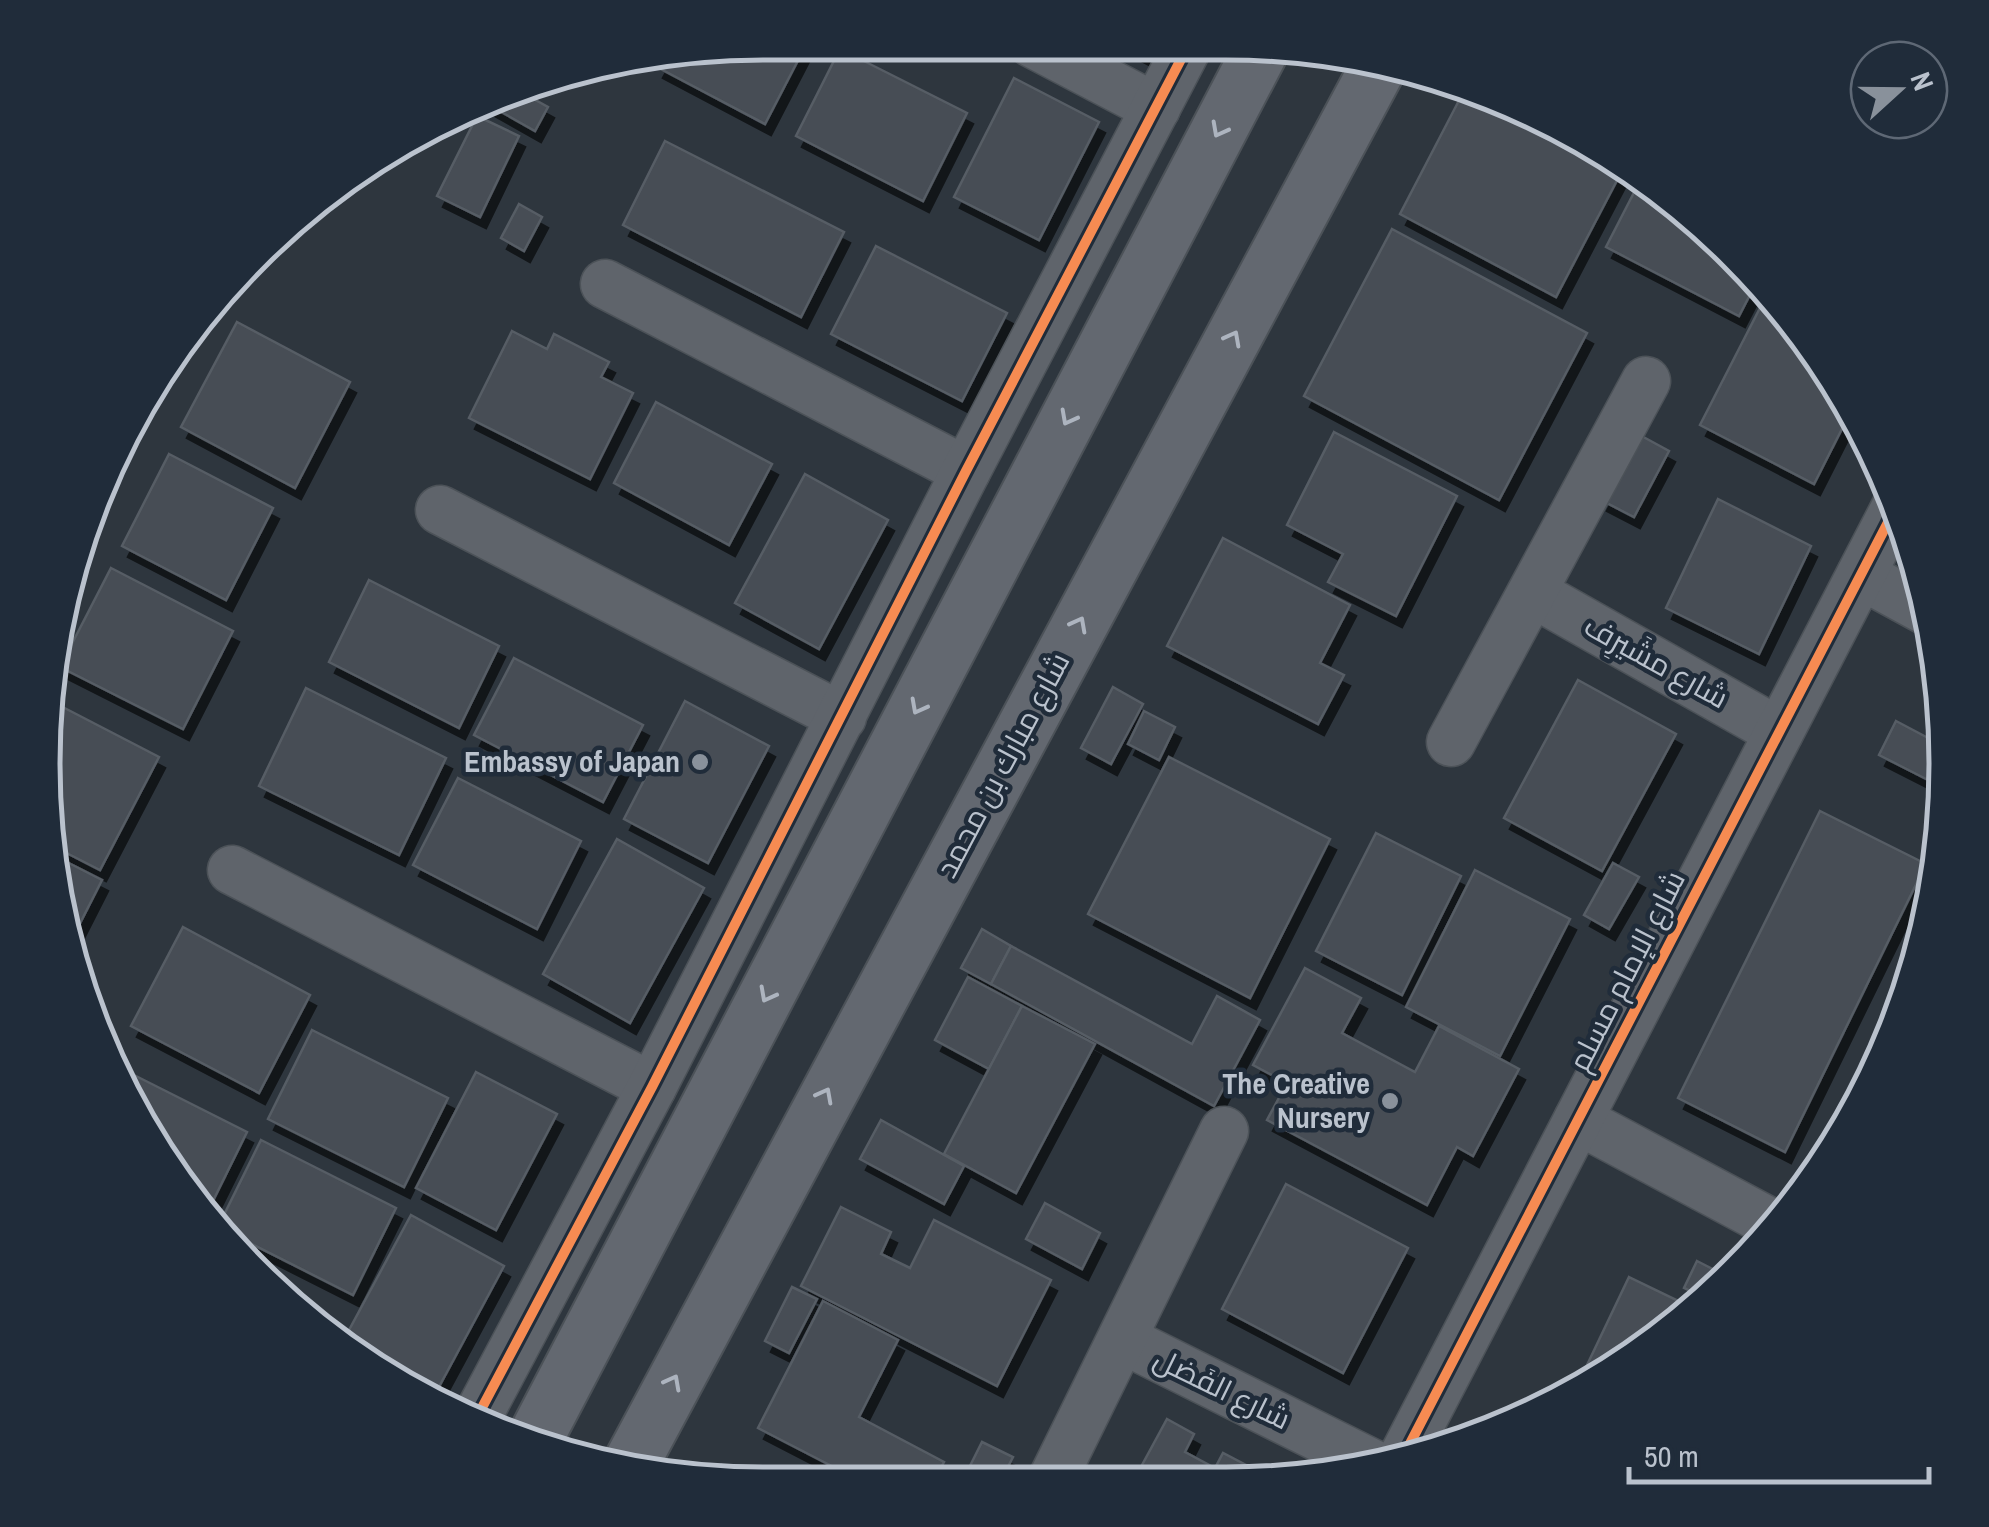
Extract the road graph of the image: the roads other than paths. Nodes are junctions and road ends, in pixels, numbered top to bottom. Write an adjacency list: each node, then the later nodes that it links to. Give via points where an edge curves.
1 (1064, 60): 5 (street)
2 (1181, 60): 5 (street)
3 (1255, 61): 24 (main road, one-way to 24)
4 (1373, 76): 26 (main road, شارع مبارك بن محمد, one-way to 4)
5 (1156, 108): 8 (street)
6 (605, 284): 8 (street)
7 (1646, 380): 12 (street)
8 (966, 471): 14 (street)
9 (440, 510): 14 (street)
10 (1887, 524): 11 (street, شارع الإمام مسلم)
11 (1861, 575): 13 (street); 15 (street, شارع الإمام مسلم)
12 (1533, 593): 15 (street, شارع مشَيرِف); 16 (street)
13 (1910, 601)
14 (842, 717): 18 (street)
15 (1780, 732): 19 (street, شارع الإمام مسلم)
16 (1451, 742)
17 (232, 870): 18 (street)
18 (652, 1087): 23 (street)
19 (1578, 1120): 21 (street); 25 (street, شارع الإمام مسلم)
20 (1224, 1131): 22 (street, شارع الفَضل)
21 (1762, 1218)
22 (1122, 1339): 27 (street, شارع الفَضل); 28 (street, شارع الفَضل)
23 (482, 1408)
24 (539, 1431)
25 (1411, 1442)
26 (636, 1455)
27 (1354, 1455)
28 (1058, 1467)

